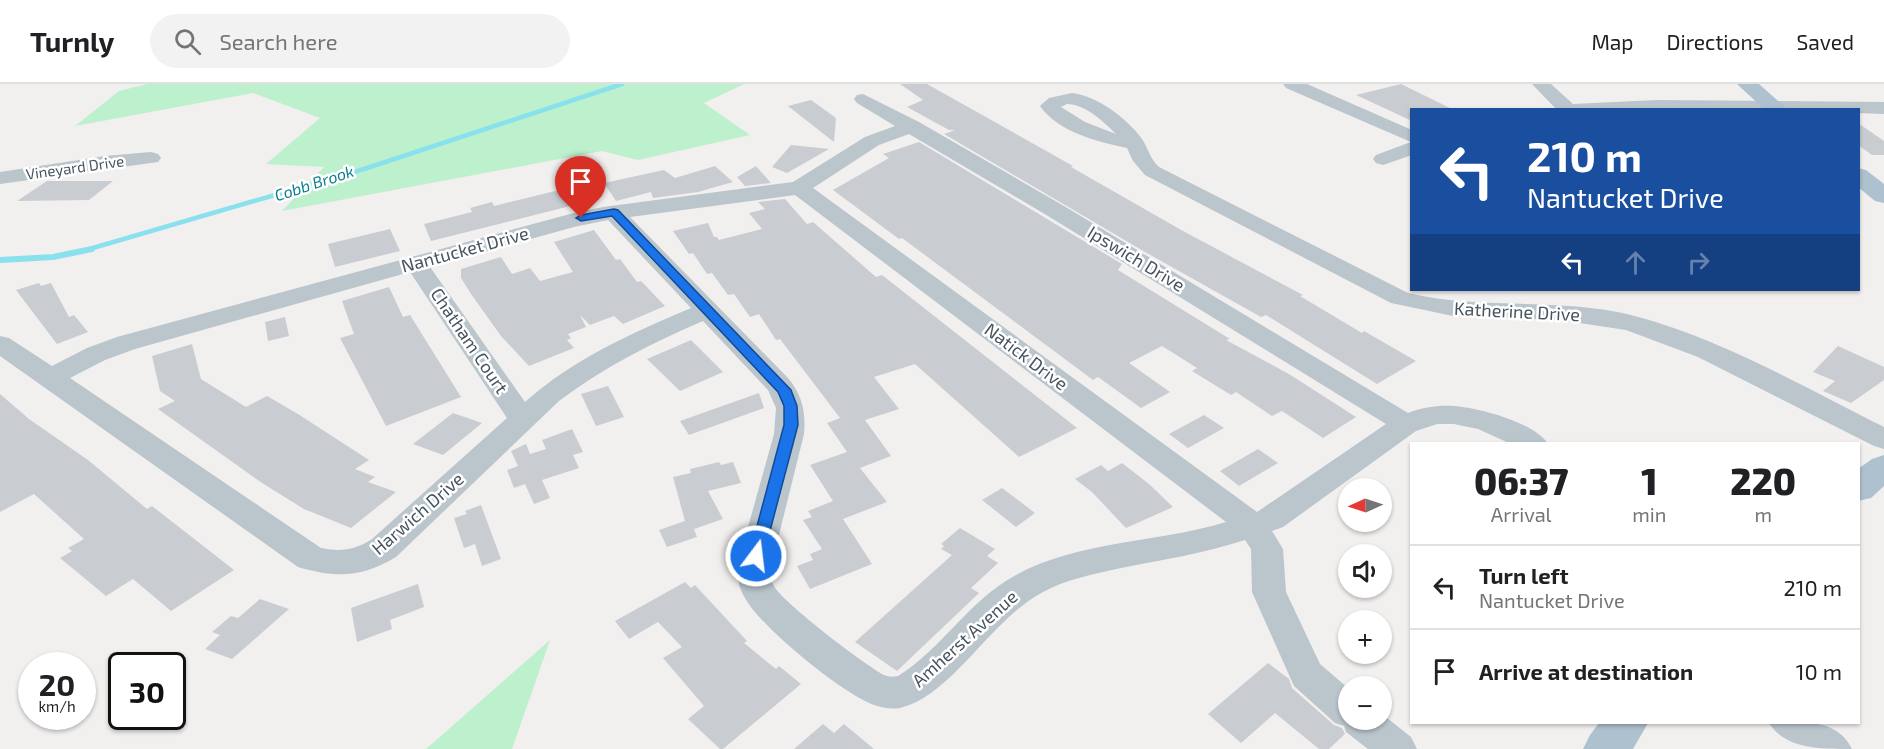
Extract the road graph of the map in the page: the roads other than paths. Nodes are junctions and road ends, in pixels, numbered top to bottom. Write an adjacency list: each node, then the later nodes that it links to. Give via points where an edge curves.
1 (1292, 84): 12 (street)
2 (1541, 84): 5 (street)
3 (1747, 84): 8 (main road)
4 (863, 99): 11 (street, Ipswich Drive)
5 (1568, 108)
6 (1605, 108): 7 (street)
7 (1747, 108)
8 (1776, 108)
9 (1860, 108): 10 (street)
10 (1884, 108)
11 (912, 126): 20 (street, Nantucket Drive, via 872,141); 29 (street, Ipswich Drive)
12 (1410, 136)
13 (1135, 143): 30 (street, Katherine Drive, via 1140,159 1152,171 1400,298 1448,309 1573,314 1634,324 1714,354)
14 (1410, 149): 16 (street)
15 (151, 158): 17 (street, Vineyard Drive)
16 (1383, 159)
17 (35, 173): 19 (street, Vineyard Drive); 21 (street)
18 (1860, 177): 22 (main road)
19 (0, 178)
20 (799, 188): 23 (street, Nantucket Drive); 34 (street, Natick Drive)
21 (0, 196)
22 (1884, 196)
23 (614, 213): 24 (street, Nantucket Drive, via 570,221); 25 (street, Amherst Avenue)
24 (416, 263): 27 (street, Nantucket Drive, via 126,343); 28 (street, Chatham Court)
25 (707, 310): 28 (street, Harwich Drive, via 591,364); 34 (street, Amherst Avenue, via 784,390 790,406 789,434 756,556 754,578 758,591 771,607 880,691 909,690 1001,603 1043,577 1086,563)
26 (0, 345): 27 (street, Harwich Drive)
27 (51, 377): 28 (street, Harwich Drive, via 310,558 333,564 361,560 384,548)
28 (522, 420)
29 (1406, 424): 31 (street, via 1427,416 1465,418 1494,425); 34 (street, Amherst Avenue, via 1272,519)
30 (1884, 439)
31 (1529, 442)
32 (1884, 467): 33 (main road)
33 (1860, 487)
34 (1253, 526): 35 (street, via 1267,549 1269,592 1303,667)
35 (1338, 702)
36 (1625, 724): 40 (main road)
37 (1790, 724): 41 (street)
38 (1373, 730): 39 (street)
39 (1397, 749)
40 (1606, 749)
41 (1832, 749)

